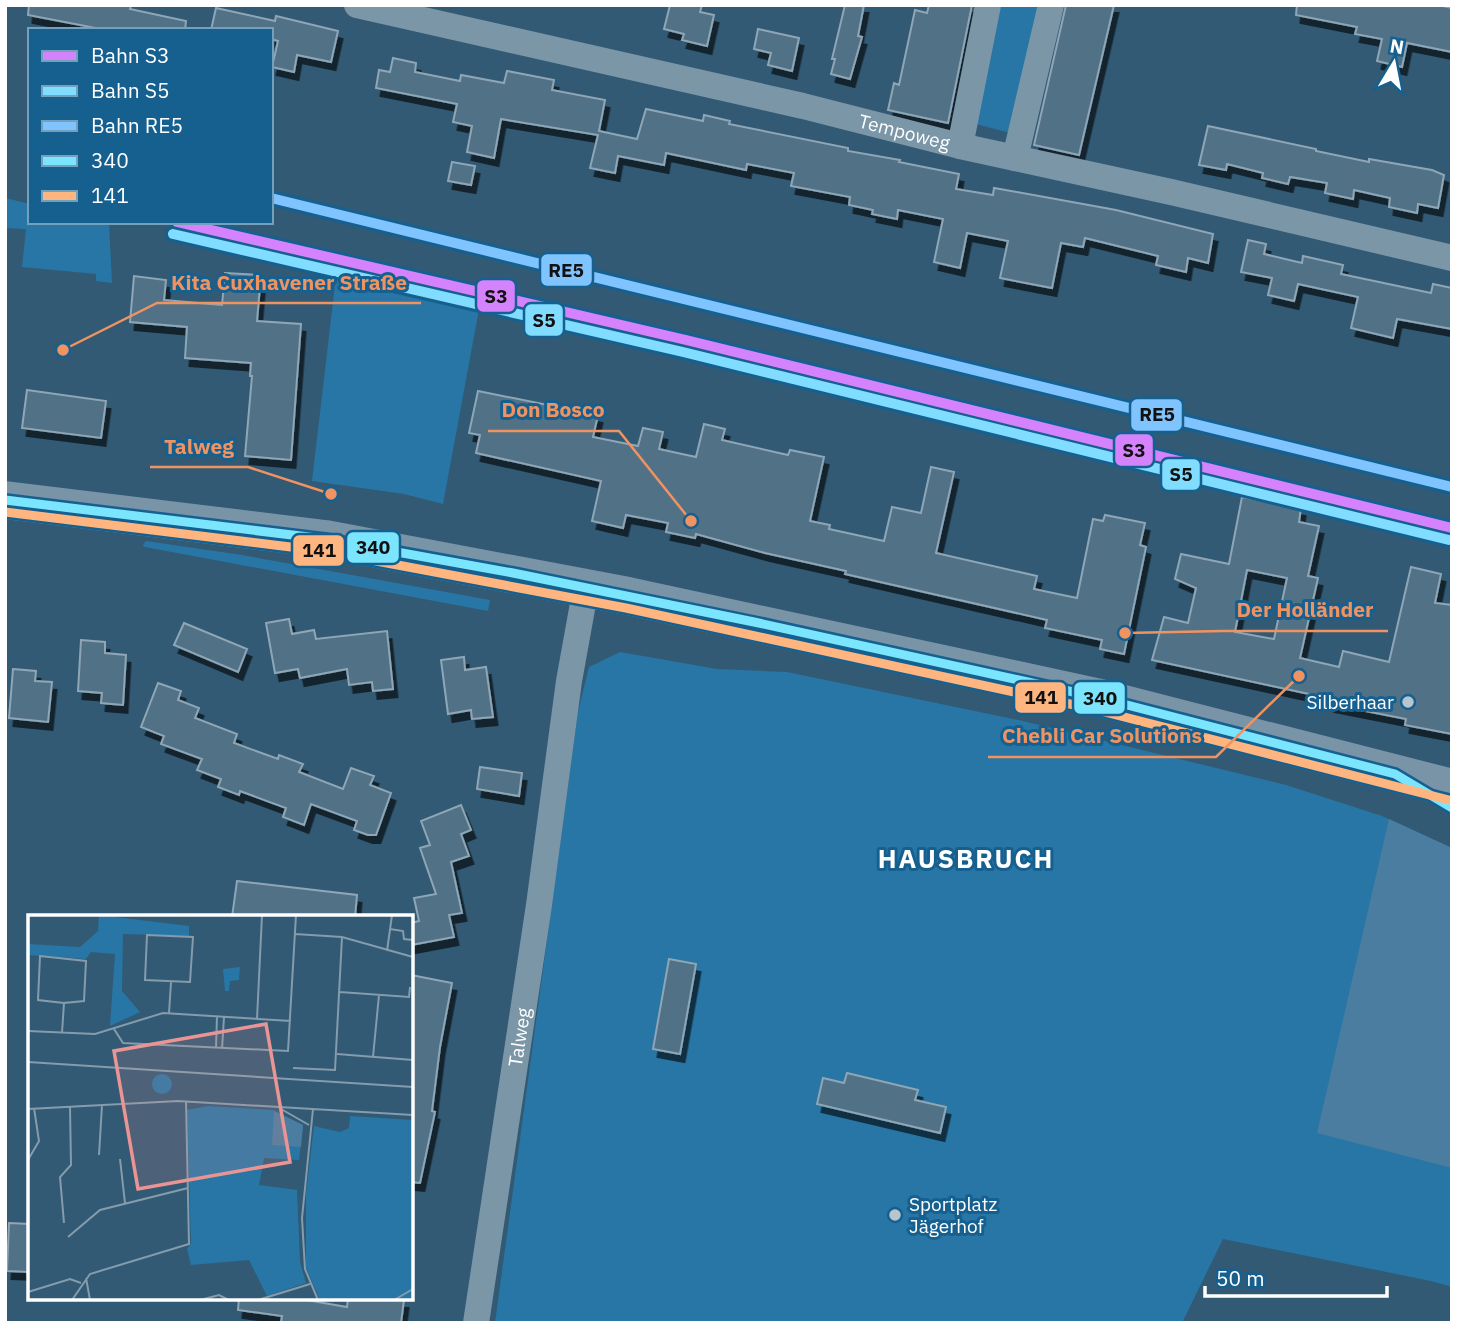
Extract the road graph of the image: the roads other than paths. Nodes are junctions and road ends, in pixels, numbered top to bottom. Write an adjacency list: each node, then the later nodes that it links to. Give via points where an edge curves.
1 (357, 5): 4 (street, Tempoweg)
2 (988, 5): 4 (street)
3 (1051, 5): 5 (street)
4 (960, 146): 5 (street, Tempoweg)
5 (1015, 158): 6 (street, Tempoweg)
6 (1452, 258)
7 (5, 500): 8 (main road, via 325,539)
8 (586, 587): 9 (main road, via 1097,697); 10 (street, Talweg)
9 (1452, 788)
10 (476, 1323)

